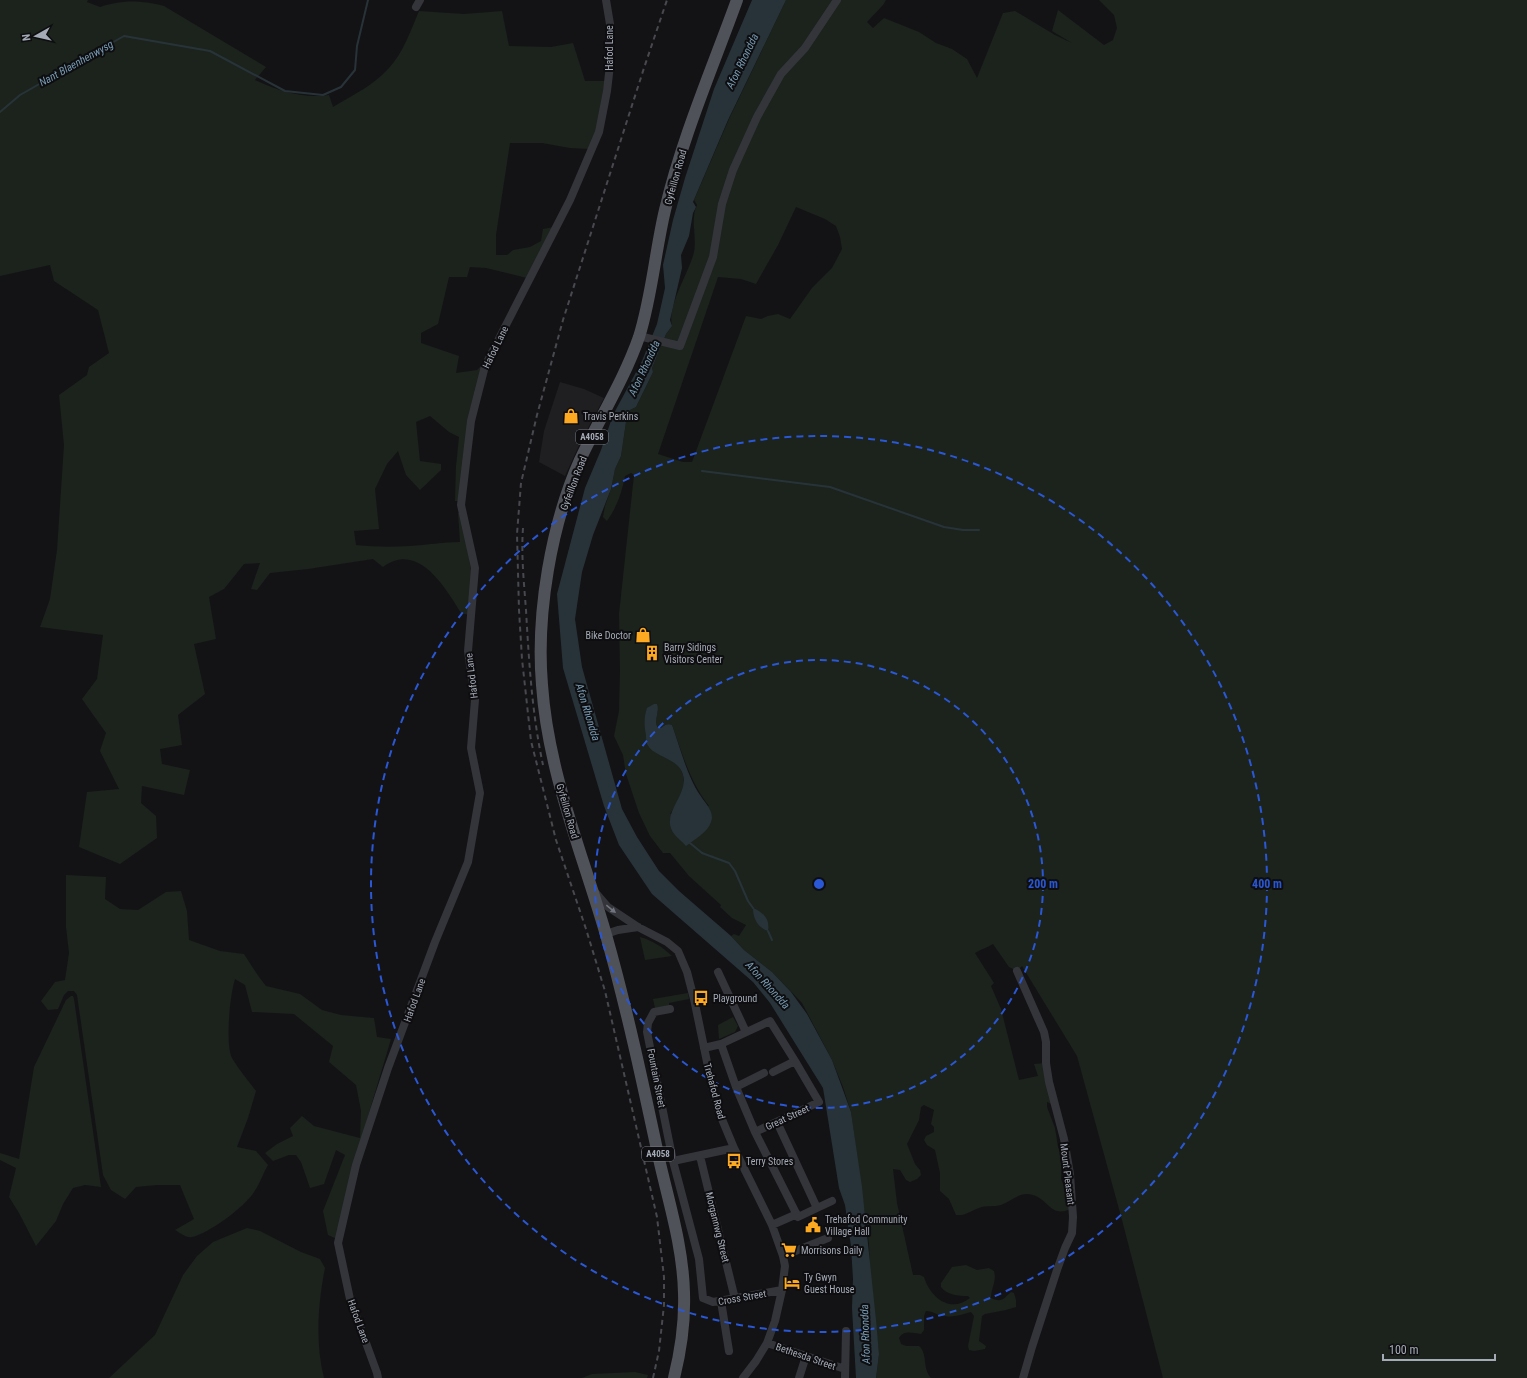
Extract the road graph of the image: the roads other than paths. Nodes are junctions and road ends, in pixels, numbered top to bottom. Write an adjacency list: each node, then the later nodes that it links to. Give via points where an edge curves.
1 (606, 0): 37 (street, Hafod Lane, via 610,24 610,65 598,132 570,200 485,366 471,421 461,505 475,568 468,651 475,700 471,748 480,793 468,862 388,1068 356,1165 338,1243 350,1299)
2 (738, 0): 4 (main road, Gyfeillon Road / A4058, via 675,171 665,210)
3 (837, 0): 4 (street, via 805,48 781,74 757,117 731,177 722,204 713,257 680,346)
4 (644, 337): 5 (main road, Gyfeillon Road / A4058, via 579,462 568,491 543,600 541,656 546,716 561,788)
5 (590, 885): 6 (street, Trehafod Road, one-way to 6, via 608,907); 7 (main road, Gyfeillon Road / A4058)
6 (638, 927): 7 (street); 13 (street, Trehafod Road, via 667,942 678,951 687,972)
7 (606, 934): 38 (main road, A4058, via 630,1028 679,1247 684,1313)
8 (1017, 971): 41 (street, Mount Pleasant, via 1044,1032 1049,1082 1070,1174 1073,1217 1072,1233 1054,1278)
9 (718, 972): 11 (street)
10 (670, 1009): 22 (street, Fountain Street, via 654,1012 648,1023 647,1032)
11 (746, 1032): 12 (street); 14 (street, via 770,1021)
12 (721, 1044): 13 (street); 17 (street)
13 (704, 1048): 20 (street, Trehafod Road, via 719,1112)
14 (795, 1061): 15 (street); 18 (street, Great Street, via 819,1102)
15 (773, 1072)
16 (764, 1074): 17 (street)
17 (736, 1087): 19 (street)
18 (777, 1122): 19 (street, Great Street); 24 (street)
19 (755, 1132): 25 (street)
20 (734, 1148): 21 (street); 26 (street, Trehafod Road)
21 (700, 1156): 22 (street); 30 (street, Morgannwg Street)
22 (673, 1161): 31 (street, Cross Street, via 699,1259 703,1298 713,1302)
23 (832, 1201): 24 (street)
24 (816, 1208): 25 (street)
25 (797, 1215): 26 (street)
26 (772, 1225): 28 (street, Trehafod Road)
27 (828, 1238): 28 (street)
28 (783, 1256): 29 (street, Trehafod Road, via 785,1266)
29 (782, 1290): 30 (street, Cross Street); 33 (street, Trehafod Road)
30 (735, 1299): 31 (street, Cross Street)
31 (720, 1301): 34 (street)
32 (846, 1331): 36 (street)
33 (767, 1343): 35 (street, Bethesda Street); 39 (street, Trehafod Road)
34 (729, 1351)
35 (806, 1356): 36 (street, Bethesda Street); 40 (street)
36 (845, 1374)
37 (378, 1378)
38 (674, 1378)
39 (743, 1378)
40 (799, 1378)
41 (1023, 1378)

